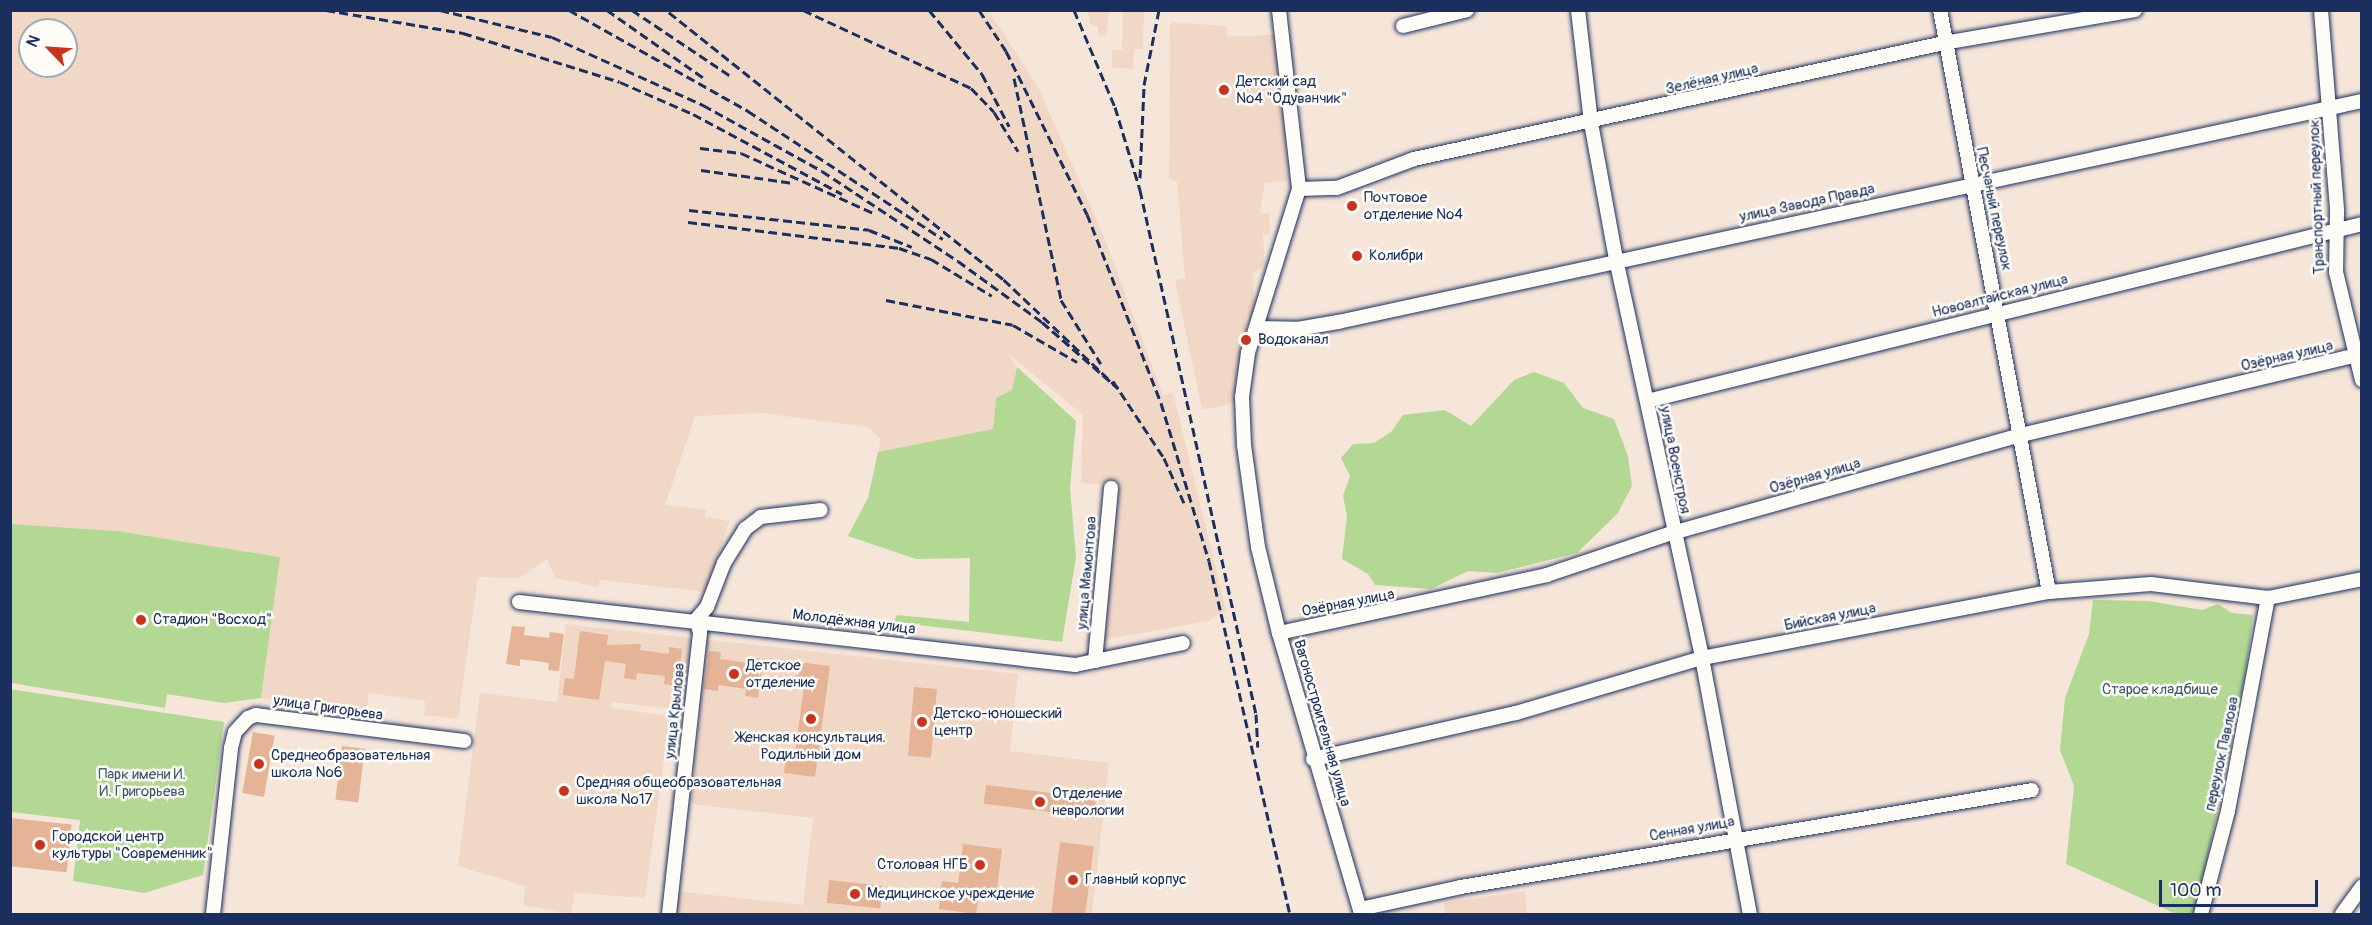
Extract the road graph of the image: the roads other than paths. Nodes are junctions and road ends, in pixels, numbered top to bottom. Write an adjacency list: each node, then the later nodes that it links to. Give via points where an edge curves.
1 (1279, 10): 13 (street, Вагоностроительная улица)
2 (1467, 10): 7 (street)
3 (1578, 10): 11 (street, улица Военстроя)
4 (1940, 10): 8 (street, Песчаный переулок)
5 (2135, 10): 8 (street, Зелёная улица)
6 (2321, 10): 10 (street, Транспортный переулок)
7 (1403, 26)
8 (1944, 43): 11 (street, Зелёная улица); 12 (street, Песчаный переулок)
9 (2361, 101): 10 (street, улица Завода Правда)
10 (2330, 107): 12 (street, улица Завода Правда); 15 (street, Транспортный переулок, via 2337,211)
11 (1591, 123): 13 (street, Зелёная улица, via 1414,159 1337,188); 16 (street, улица Военстроя)
12 (1971, 185): 16 (street, улица Завода Правда); 17 (street, Песчаный переулок)
13 (1299, 189): 18 (street, Вагоностроительная улица)
14 (2361, 224): 15 (street, Новоалтайская улица)
15 (2334, 231): 17 (street, Новоалтайская улица); 19 (street, Транспортный переулок, via 2336,272)
16 (1616, 260): 18 (street, улица Завода Правда, via 1338,322 1297,329); 21 (street, улица Военстроя)
17 (2000, 312): 21 (street, Новоалтайская улица); 22 (street, Песчаный переулок)
18 (1258, 328): 31 (street, Вагоностроительная улица, via 1248,353 1242,397 1244,445 1258,547)
19 (2358, 355): 20 (street, Транспортный переулок); 22 (street, Озёрная улица)
20 (2361, 380)
21 (1647, 401): 25 (street, улица Военстроя)
22 (2017, 436): 25 (street, Озёрная улица); 27 (street, Песчаный переулок)
23 (1112, 488): 34 (street, улица Мамонтова)
24 (821, 510): 30 (street, via 761,517 745,529 724,563 707,607)
25 (1672, 533): 31 (street, Озёрная улица, via 1547,575); 33 (street, улица Военстроя)
26 (2361, 579): 28 (street, Бийская улица)
27 (2049, 592): 28 (street, Бийская улица, via 2151,584); 33 (street, Бийская улица)
28 (2268, 598): 44 (street, переулок Павлова, via 2232,789)
29 (519, 602): 30 (street, Молодёжная улица)
30 (696, 620): 34 (street, Молодёжная улица, via 1075,665); 42 (street, улица Крылова, via 700,632)
31 (1279, 633): 36 (street, Вагоностроительная улица)
32 (1183, 644): 34 (street, Молодёжная улица)
33 (1702, 658): 36 (street, Бийская улица, via 1516,713); 38 (street, улица Военстроя)
34 (1095, 661)
35 (464, 741): 41 (street, улица Григорьева, via 256,715 248,718 235,732 231,748)
36 (1313, 759): 40 (street, Вагоностроительная улица)
37 (2032, 790): 38 (street, Сенная улица)
38 (1739, 838): 40 (street, Сенная улица); 43 (street, улица Военстроя)
39 (2361, 886): 45 (street)
40 (1360, 912)
41 (213, 915)
42 (669, 915)
43 (1750, 915)
44 (2201, 915)
45 (2342, 915)

